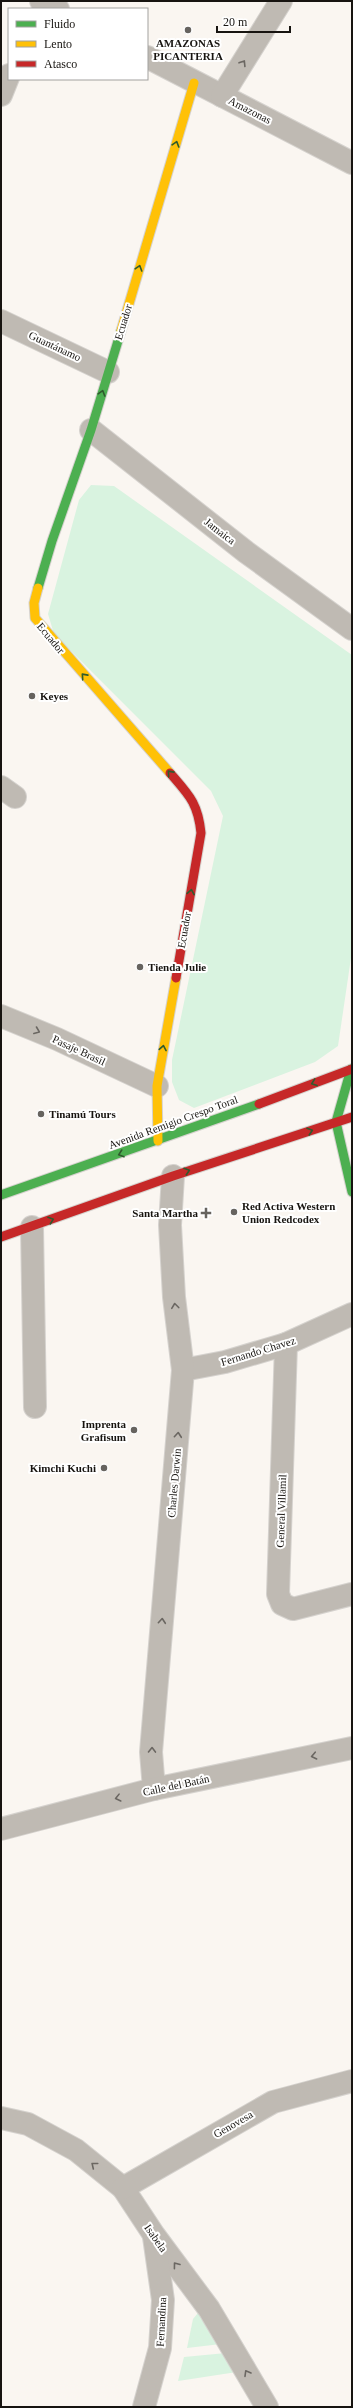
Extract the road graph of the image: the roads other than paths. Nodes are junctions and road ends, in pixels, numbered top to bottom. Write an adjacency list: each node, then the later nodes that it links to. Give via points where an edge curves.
1 (281, 1): 6 (street, one-way to 1)
2 (148, 58): 4 (street, Amazonas)
3 (8, 78): 5 (street)
4 (194, 83): 6 (street, Amazonas); 9 (street, Ecuador, one-way to 4)
5 (1, 95)
6 (222, 96): 7 (street, Amazonas)
7 (352, 163)
8 (1, 321): 9 (street, Guantánamo)
9 (108, 372): 10 (street, Ecuador, one-way to 9)
10 (91, 430): 11 (street, Jamaica, via 240,547); 14 (street, Ecuador, one-way to 10, via 201,833 199,812 184,789 46,633 35,618 34,610 52,542)
11 (352, 629)
12 (1, 1016): 14 (street, Pasaje Brasil, one-way to 14)
13 (352, 1067): 16 (street); 17 (street, Avenida Remigio Crespo Toral, one-way to 17)
14 (156, 1086): 17 (street, Ecuador)
15 (352, 1117): 16 (street)
16 (336, 1122): 18 (street, one-way to 16); 19 (street)
17 (158, 1141): 20 (street, Avenida Remigio Crespo Toral, one-way to 20)
18 (173, 1176): 21 (street, one-way to 18); 25 (street, Charles Darwin, one-way to 18, via 174,1297 170,1225)
19 (352, 1192)
20 (1, 1195)
21 (32, 1227): 22 (street); 26 (street)
22 (1, 1237)
23 (352, 1314): 24 (street, Fernando Chavez)
24 (286, 1344): 25 (street, Fernando Chavez, via 225,1362); 27 (street, General Villamil, via 278,1594 282,1604 293,1609)
25 (183, 1370): 29 (street, Charles Darwin, one-way to 25, via 151,1752)
26 (35, 1407)
27 (352, 1594)
28 (352, 1748): 29 (street, Calle del Batán, one-way to 29)
29 (154, 1789): 30 (street, Calle del Batán, one-way to 30)
30 (1, 1829)
31 (352, 2081): 33 (street, Genovesa, via 273,2102)
32 (1, 2118): 33 (street, Isabela, one-way to 32, via 76,2150 28,2124)
33 (123, 2188): 34 (street, Isabela)
34 (154, 2235): 35 (street, Fernandina, via 163,2300 160,2348); 36 (street, Isabela, one-way to 34, via 209,2309)
35 (144, 2407)
36 (266, 2407)

